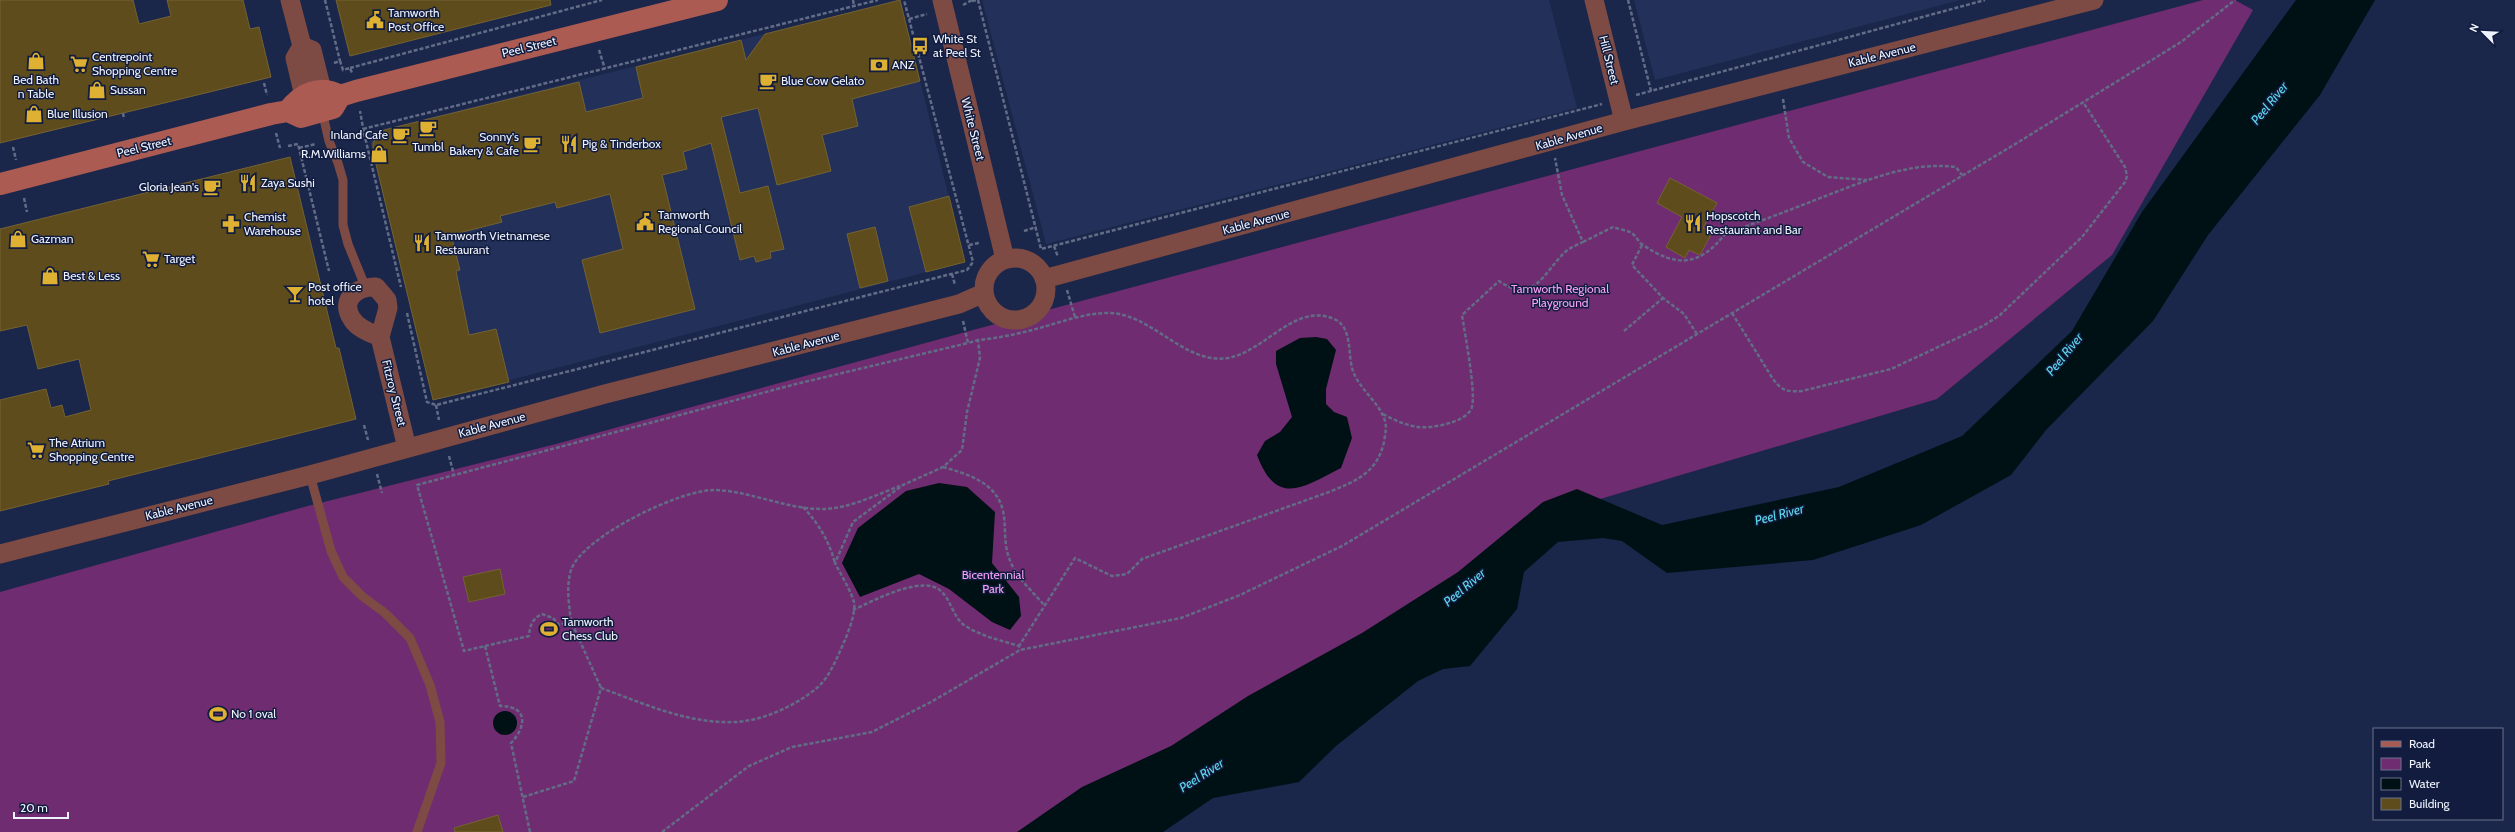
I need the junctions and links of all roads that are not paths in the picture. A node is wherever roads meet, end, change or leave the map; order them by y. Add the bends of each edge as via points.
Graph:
1 (290, 0) edge
2 (717, 0) edge
3 (942, 0) edge
4 (1594, 0) edge
5 (2094, 0) edge
6 (322, 94) junction
7 (288, 110) junction
8 (322, 112) junction
9 (1624, 121) junction
10 (0, 184) edge
11 (1005, 259) junction
12 (1044, 279) junction
13 (365, 286) junction
14 (984, 292) junction
15 (380, 337) junction
16 (407, 448) junction
17 (310, 475) junction
18 (0, 554) edge
19 (418, 832) edge

1 - 6 street via 302,46 312,50
2 - 6 main road, Peel Street
3 - 11 street, White Street
4 - 9 street, Hill Street
5 - 9 street, Kable Avenue
6 - 7 main road, Peel Street via 298,98
6 - 8 main road via 333,108
7 - 8 main road via 301,117
7 - 10 main road, Peel Street
8 - 13 lane via 328,142 343,180 343,225
9 - 12 street, Kable Avenue
11 - 12 street via 1024,259 1033,263
11 - 14 street via 989,272 984,282
12 - 14 street via 1044,299 1039,308 1021,319 1000,317 986,302
13 - 15 street, Fitzroy Street via 376,287 387,300 388,308
13 - 15 street via 357,289 350,297 351,319 360,328
14 - 16 street, Kable Avenue via 959,304
15 - 16 street, Fitzroy Street
16 - 17 street, Kable Avenue
17 - 18 street, Kable Avenue
17 - 19 lane via 331,551 343,578 410,638 430,685 440,722 441,763

